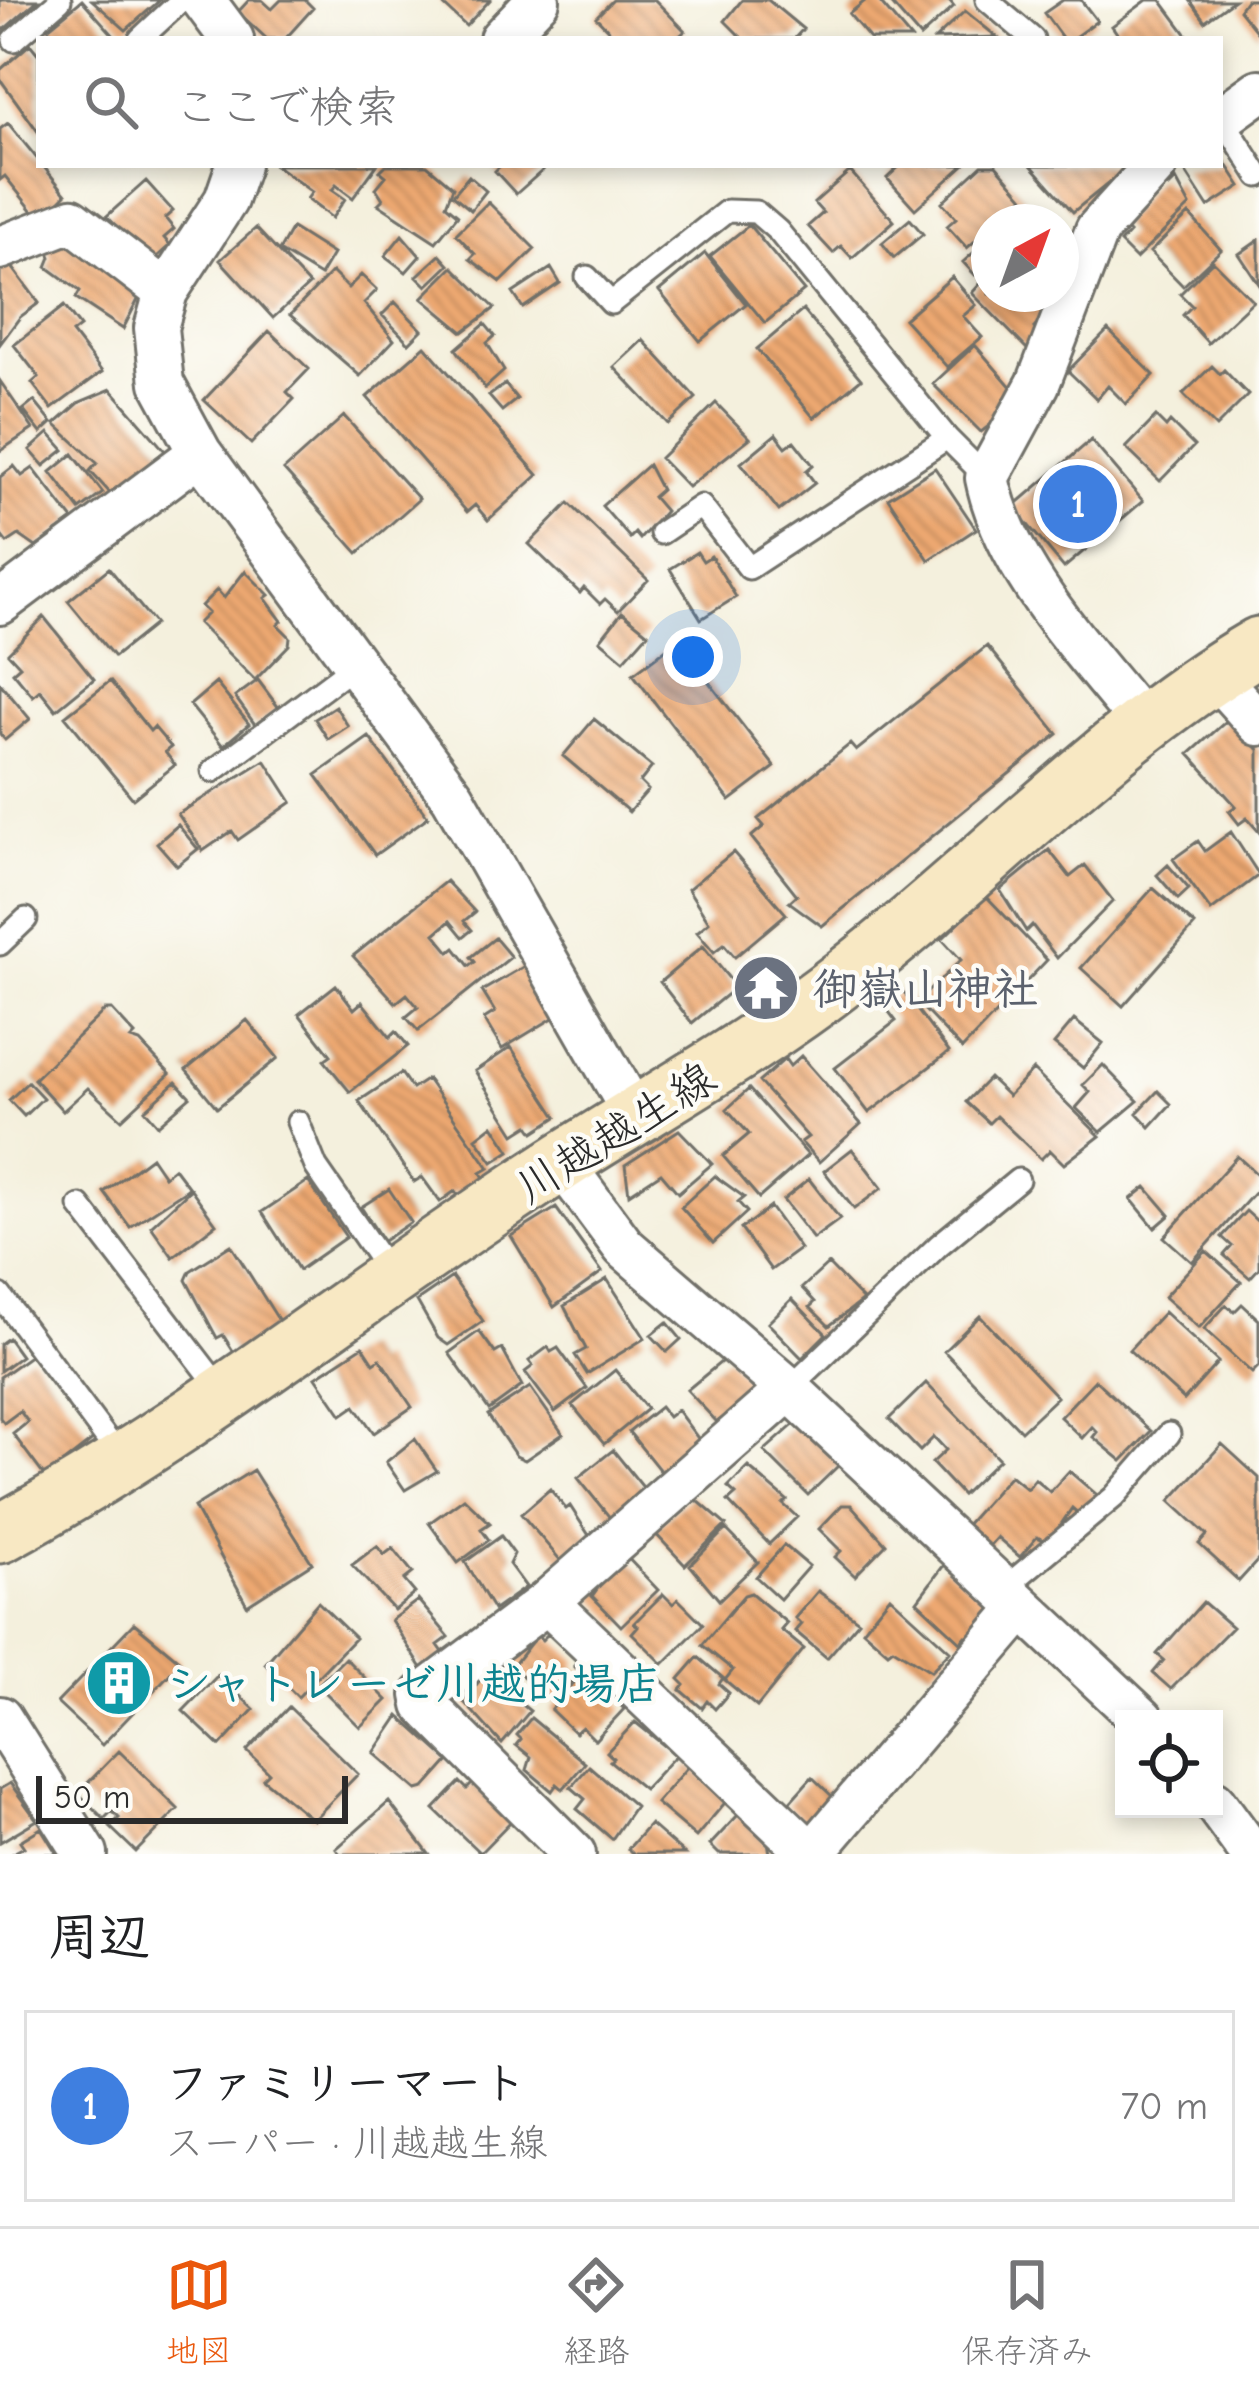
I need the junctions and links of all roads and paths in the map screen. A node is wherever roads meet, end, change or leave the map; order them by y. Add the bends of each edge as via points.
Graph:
1 (60, 0) edge
2 (538, 0) edge
3 (987, 0) edge
4 (208, 9) edge
5 (147, 36) edge
6 (504, 36) edge
7 (1030, 36) edge
8 (14, 40) dead end
9 (1259, 91) edge
10 (1223, 117) edge
11 (1223, 121) edge
12 (237, 168) edge
13 (1150, 168) edge
14 (1259, 176) edge
15 (5, 235) edge
16 (587, 277) dead end
17 (166, 292) junction
18 (947, 438) junction
19 (200, 453) junction
20 (987, 478) junction
21 (661, 532) dead end
22 (0, 603) edge
23 (1236, 660) edge
24 (355, 664) junction
25 (1259, 724) edge
26 (1144, 725) junction
27 (213, 771) dead end
28 (26, 919) dead end
29 (0, 944) edge
30 (637, 1119) junction
31 (298, 1122) dead end
32 (561, 1162) junction
33 (1018, 1180) dead end
34 (80, 1206) dead end
35 (394, 1279) junction
36 (0, 1295) edge
37 (790, 1389) junction
38 (224, 1394) junction
39 (1169, 1434) dead end
40 (124, 1461) junction
41 (0, 1534) edge
42 (1010, 1601) junction
43 (548, 1602) junction
44 (1132, 1710) edge
45 (0, 1718) edge
46 (1223, 1814) edge
47 (86, 1854) edge
48 (574, 1854) edge
49 (812, 1854) edge
50 (1252, 1854) edge

1 - 8 lane
2 - 6 street
3 - 7 lane
4 - 5 lane
9 - 10 street
11 - 14 lane
12 - 17 street via 226,200
13 - 20 street via 1097,230 1038,384
15 - 17 street via 73,220
16 - 18 lane via 611,303 727,211 756,212
17 - 19 street via 156,328 162,383
18 - 20 lane
18 - 21 lane via 749,568 701,506
19 - 22 street
19 - 24 street
20 - 26 street via 994,512 1035,582
23 - 25 street
23 - 26 main road, 川越越生線
24 - 27 lane
24 - 30 street via 453,797
26 - 30 main road, 川越越生線 via 848,975
28 - 29 lane
30 - 32 main road, 川越越生線
31 - 35 lane via 316,1167
32 - 35 main road, 川越越生線
32 - 37 street via 624,1247
33 - 37 lane
34 - 38 lane
35 - 38 main road, 川越越生線
36 - 40 lane
37 - 42 street
37 - 43 street
38 - 40 main road, 川越越生線
39 - 42 lane
40 - 41 main road, 川越越生線
42 - 44 street
42 - 49 street
43 - 48 street via 423,1695
43 - 49 street
45 - 47 street
46 - 50 street

